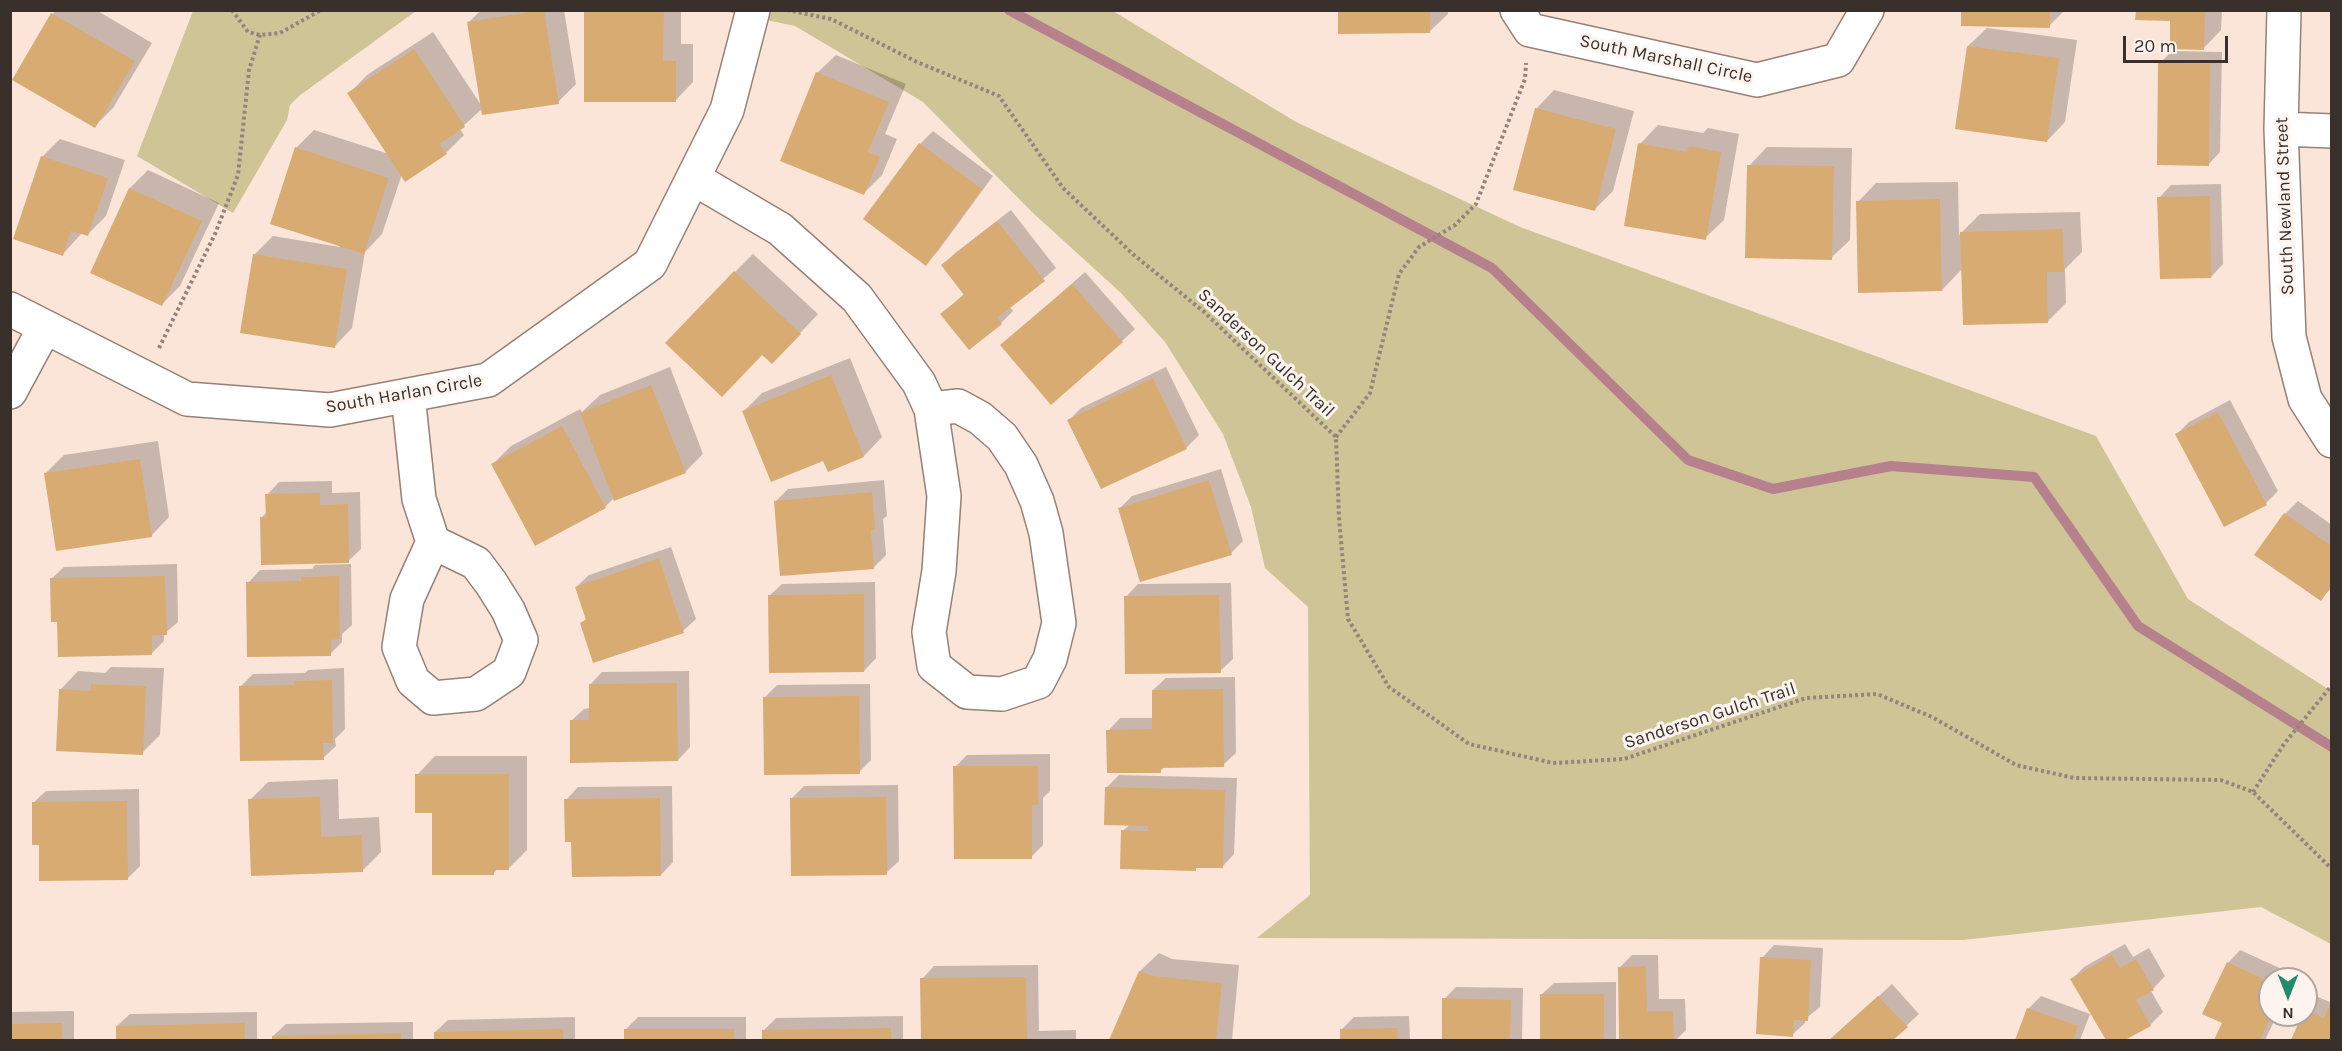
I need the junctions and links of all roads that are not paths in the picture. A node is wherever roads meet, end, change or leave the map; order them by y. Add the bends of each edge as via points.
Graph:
1 (753, 10) edge
2 (1867, 10) edge
3 (2284, 10) edge
4 (1523, 20) edge
5 (2282, 129) junction
6 (2331, 130) edge
7 (693, 178) junction
8 (10, 309) edge
9 (45, 327) junction
10 (10, 392) edge
11 (408, 395) junction
12 (931, 409) junction
13 (2331, 441) edge
14 (433, 542) junction

1 - 7 street, South Harlan Circle via 727,110
2 - 4 street, South Marshall Circle via 1838,60 1757,80
3 - 5 street, South Newland Street
5 - 6 street
5 - 13 street, South Newland Street via 2289,337 2305,399
7 - 11 street, South Harlan Circle via 650,264 488,380
7 - 12 street via 780,230 857,298 919,383
8 - 9 street, South Harlan Circle
9 - 10 street
9 - 11 street, South Harlan Circle via 187,399 330,410
11 - 14 street via 419,499
12 - 12 street via 944,496 939,571 929,632 934,666 967,692 1002,694 1038,682 1050,659 1059,623 1046,533 1021,465 1002,436 958,406
14 - 14 street via 406,599 399,646 413,681 433,698 476,694 509,672 521,640 508,610 476,563

